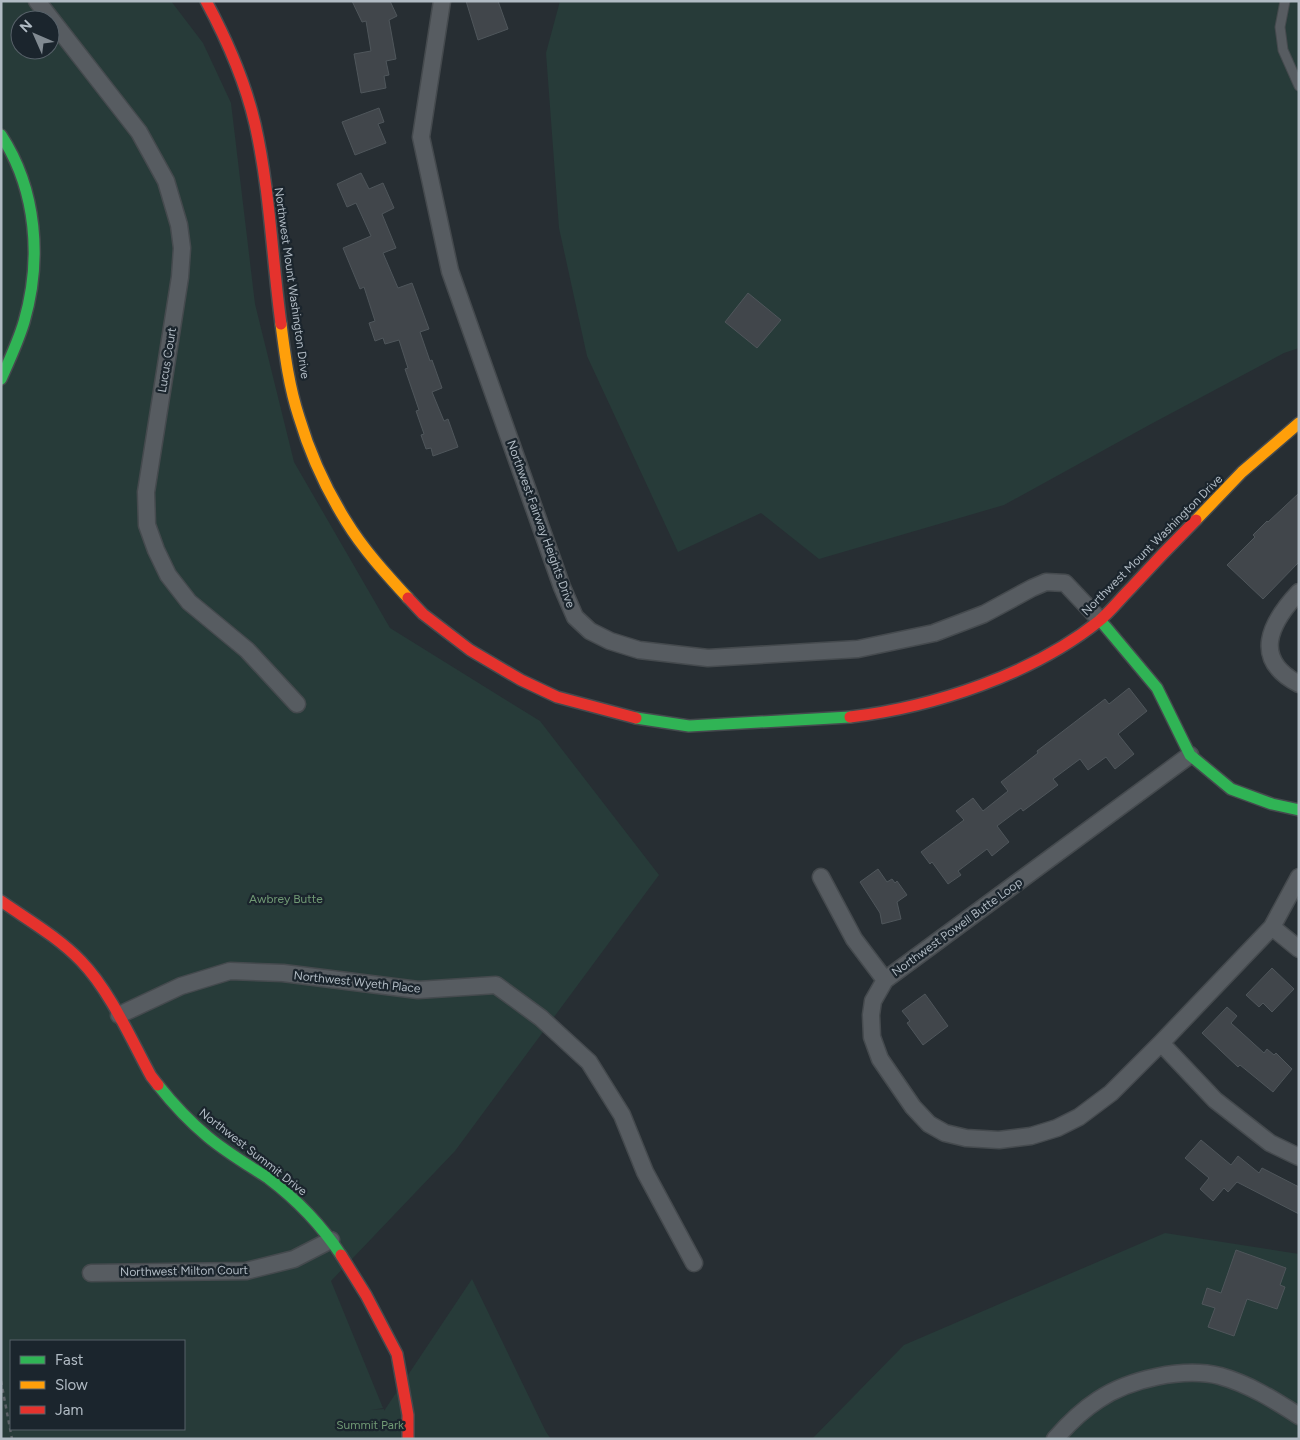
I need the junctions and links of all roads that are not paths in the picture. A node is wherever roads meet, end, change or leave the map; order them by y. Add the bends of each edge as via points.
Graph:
1 (37, 1) edge
2 (206, 1) edge
3 (442, 1) edge
4 (1284, 1) edge
5 (1299, 86) edge
6 (1, 135) edge
7 (1, 379) edge
8 (1299, 423) edge
9 (1299, 592) edge
10 (1100, 620) junction
11 (1299, 684) edge
12 (297, 704) dead end
13 (1190, 755) junction
14 (1299, 810) edge
15 (821, 877) dead end
16 (1299, 877) edge
17 (1, 901) edge
18 (1272, 927) junction
19 (1299, 949) edge
20 (885, 980) junction
21 (119, 1015) junction
22 (1161, 1043) junction
23 (1299, 1157) edge
24 (331, 1240) junction
25 (694, 1263) dead end
26 (91, 1273) dead end
27 (1299, 1416) edge
28 (408, 1439) edge
29 (1055, 1439) edge

1 - 12 street, Lucus Court via 139,132 166,181 179,224 182,248 180,277 146,492 147,525 156,550 168,576 189,602 247,650
2 - 10 main road, Northwest Mount Washington Drive via 224,34 255,124 287,367 298,416 318,470 346,522 382,570 423,614 470,650 557,697 624,715 689,726 852,717 908,708 1010,673 1062,648
3 - 10 street, Northwest Fairway Heights Drive via 421,137 450,271 575,617 590,631 638,650 708,658 858,649 934,633 984,614 1046,582 1065,583
4 - 5 lane via 1280,27 1283,50
6 - 7 main road via 15,157 29,200 34,263 28,305
8 - 10 main road, Northwest Mount Washington Drive via 1242,472
9 - 11 street via 1276,621 1269,638 1270,653 1276,666
10 - 13 main road via 1157,688
13 - 14 main road via 1231,790
13 - 20 street, Northwest Powell Butte Loop
15 - 20 street via 854,939
16 - 18 street, Northwest Powell Butte Loop
17 - 21 main road, Northwest Summit Drive via 62,943 82,962
18 - 19 street
18 - 22 street, Northwest Powell Butte Loop
20 - 22 street, Northwest Powell Butte Loop via 873,1001 871,1015 872,1037 880,1058 913,1107 929,1124 945,1133 966,1138 999,1140 1031,1136 1057,1128 1079,1117 1111,1093
21 - 24 main road, Northwest Summit Drive via 151,1076 174,1106 209,1138 304,1209
21 - 25 street, Northwest Wyeth Place via 181,986 230,971 283,973 418,990 496,985 541,1018 589,1062 622,1115 645,1172
22 - 23 street via 1215,1100 1270,1143
24 - 26 street, Northwest Milton Court via 294,1259 246,1272
24 - 28 main road, Northwest Summit Drive via 366,1295 397,1354 408,1415
27 - 29 street via 1247,1385 1219,1376 1188,1373 1132,1383 1099,1399 1074,1418

